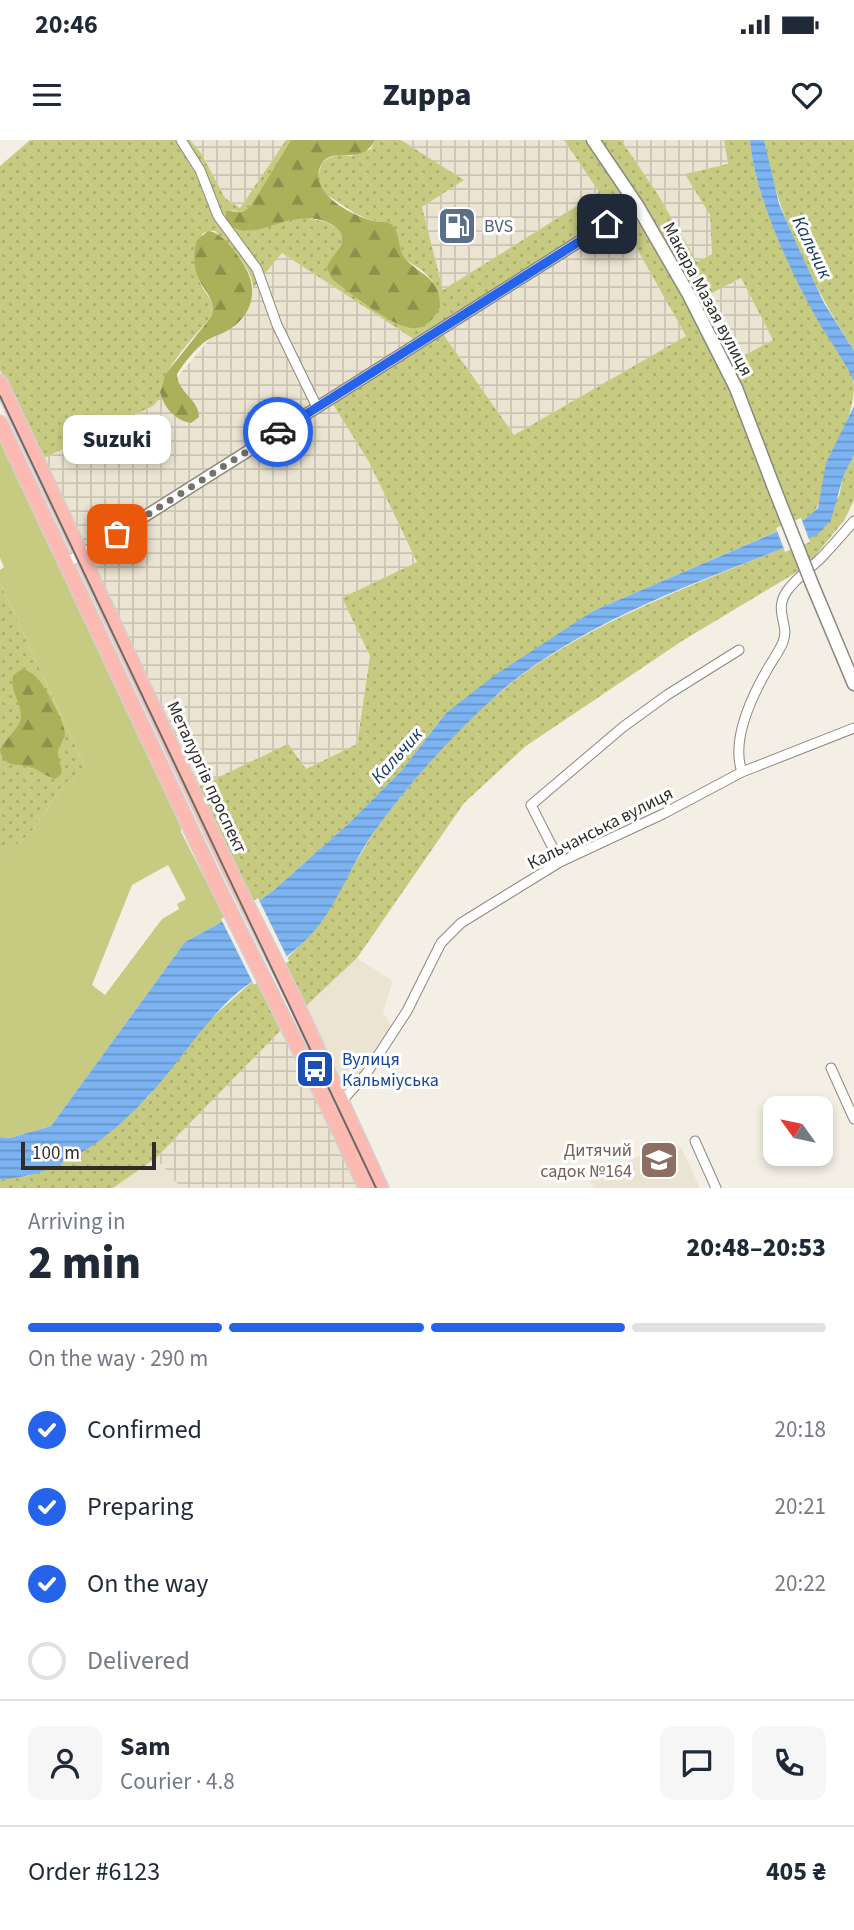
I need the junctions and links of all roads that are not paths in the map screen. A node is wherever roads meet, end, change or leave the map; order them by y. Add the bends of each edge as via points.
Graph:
1 (181, 140) edge
2 (593, 140) edge
3 (637, 205) junction
4 (0, 382) edge
5 (317, 408) junction
6 (0, 423) edge
7 (854, 521) edge
8 (82, 556) junction
9 (66, 563) junction
10 (739, 650) dead end
11 (854, 684) edge
12 (854, 728) edge
13 (742, 772) junction
14 (560, 862) junction
15 (831, 1068) dead end
16 (336, 1105) junction
17 (854, 1119) edge
18 (695, 1141) dead end
19 (366, 1188) edge
20 (381, 1188) edge
21 (716, 1188) edge

1 - 5 street via 200,170 218,216 257,269 277,325
2 - 3 main road, Макара Мазая вулиця
3 - 5 street
3 - 11 main road, Макара Мазая вулиця, bridge via 736,388
4 - 8 main road, Металургів проспект
5 - 8 street
6 - 9 main road, Металургів проспект
7 - 13 street via 782,600 784,641 745,723 739,750
8 - 9 street
8 - 16 main road, Металургів проспект via 295,1000
9 - 16 main road, Металургів проспект via 218,887 279,1008
10 - 14 street via 623,727 531,805
12 - 13 street, Кальчанська вулиця
13 - 14 street, Кальчанська вулиця
14 - 16 street, Кальчанська вулиця via 461,923 441,943 407,1011 366,1074
15 - 17 street
16 - 19 main road, Металургів проспект
16 - 20 main road, Металургів проспект
18 - 21 street

